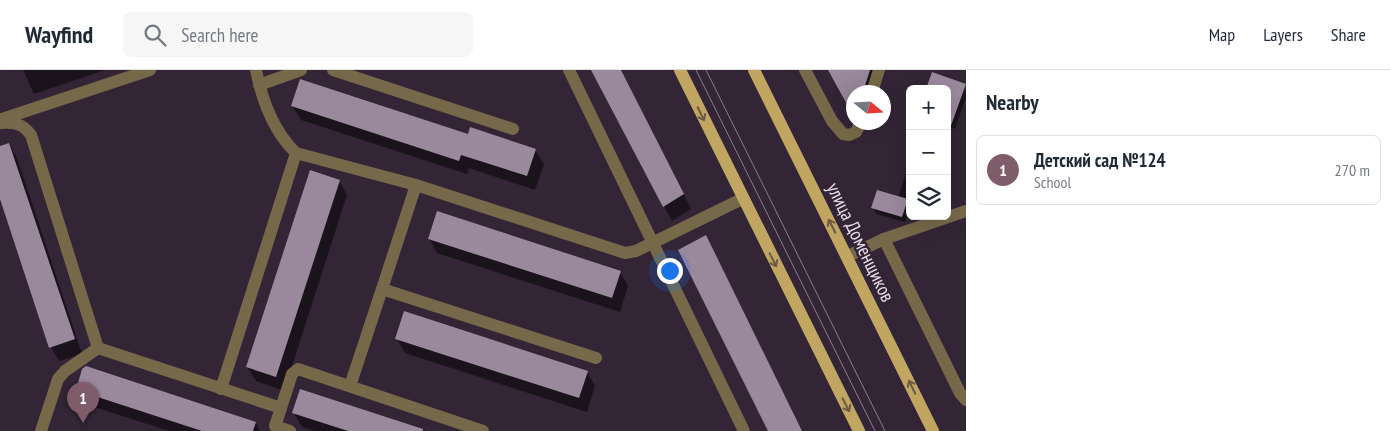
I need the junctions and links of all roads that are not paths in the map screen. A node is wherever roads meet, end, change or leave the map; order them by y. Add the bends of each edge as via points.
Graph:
1 (150, 70) edge
2 (256, 70) edge
3 (301, 70) edge
4 (333, 70) edge
5 (568, 70) edge
6 (680, 70) edge
7 (754, 70) edge
8 (805, 70) edge
9 (879, 70) edge
10 (259, 85) junction
11 (874, 85) edge
12 (0, 121) edge
13 (513, 128) dead end
14 (857, 130) edge
15 (296, 153) junction
16 (416, 186) junction
17 (742, 199) junction
18 (965, 209) edge
19 (884, 239) junction
20 (654, 242) junction
21 (848, 256) junction
22 (382, 289) junction
23 (98, 348) junction
24 (596, 358) dead end
25 (350, 386) junction
26 (221, 389) junction
27 (966, 400) edge
28 (281, 408) junction
29 (41, 431) edge
30 (290, 431) edge
31 (483, 431) edge
32 (744, 431) edge
33 (859, 431) edge
34 (933, 431) edge

1 - 12 street
2 - 10 street
3 - 10 street
4 - 13 street
5 - 20 street
6 -> 17 main road
21 -> 7 main road, улица Доменщиков
8 - 14 street via 837,129 849,135
9 - 11 street
10 - 15 street via 274,124 284,142
12 - 23 street via 17,122 30,135
15 - 16 street
15 - 26 street
16 - 20 street via 620,252 631,253
16 - 22 street
17 - 20 street
17 -> 33 main road
18 - 19 street
19 - 21 street
19 - 27 street
20 - 32 street
34 -> 21 main road, улица Доменщиков
22 - 24 street
22 - 25 street
23 - 26 street
23 - 29 street via 58,379
25 - 28 street via 296,370
25 - 31 street
26 - 28 street
28 - 30 street via 275,426

